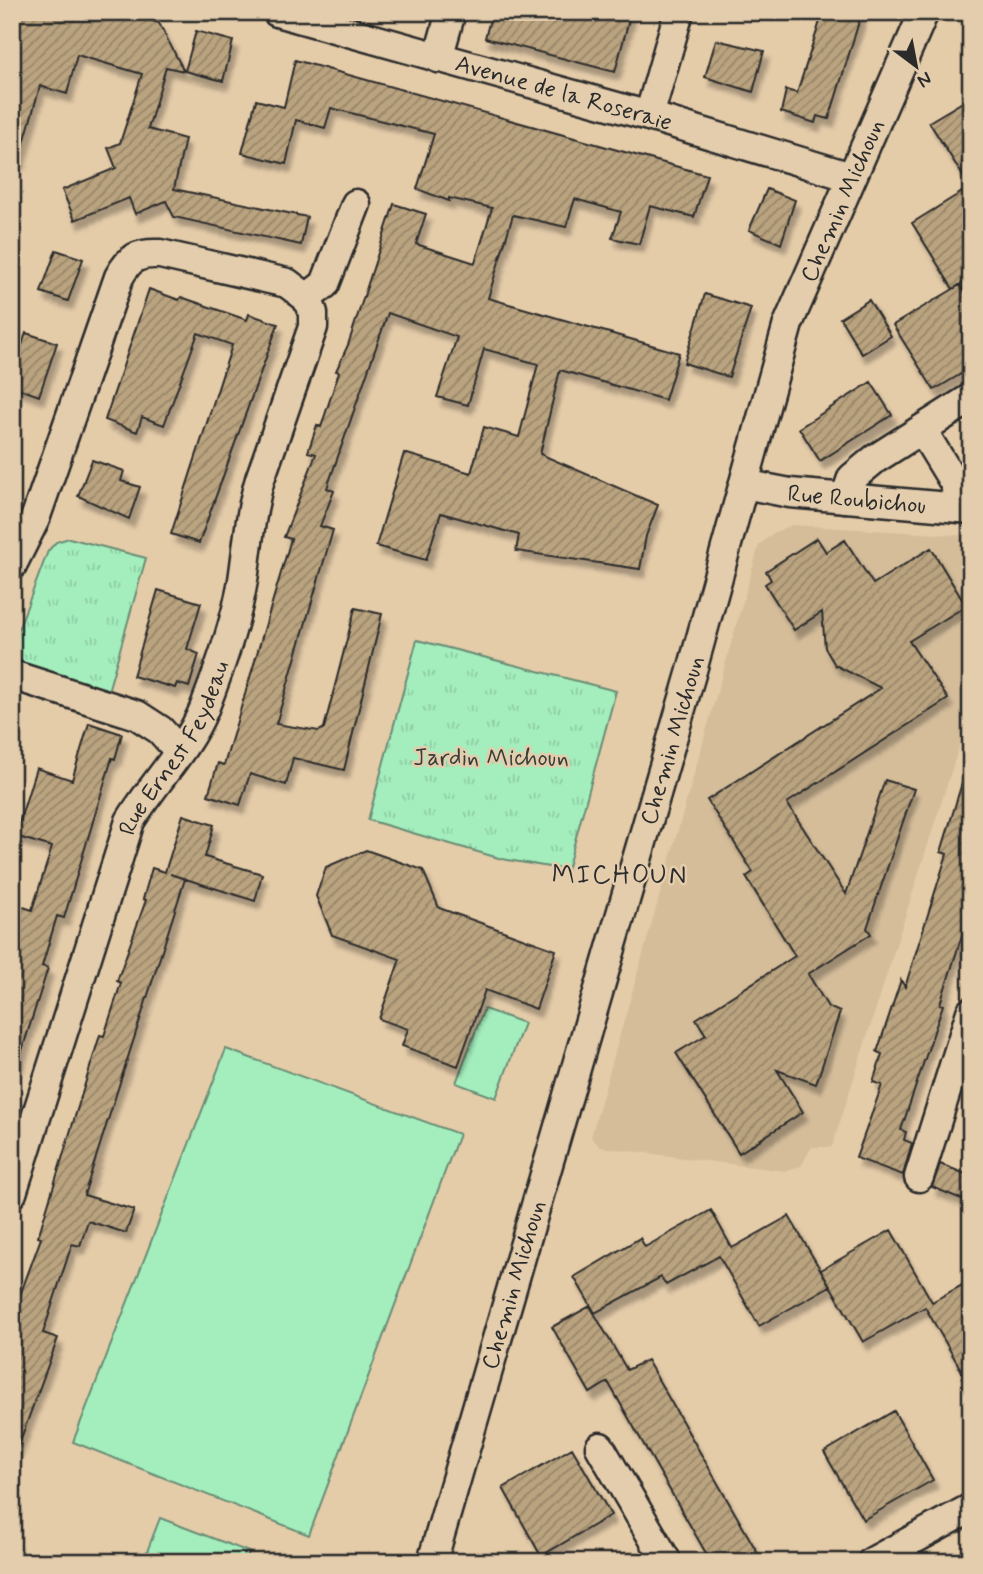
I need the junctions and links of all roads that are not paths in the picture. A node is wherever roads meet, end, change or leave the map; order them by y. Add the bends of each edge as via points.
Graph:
1 (277, 12) edge
2 (451, 12) edge
3 (679, 12) edge
4 (924, 12) edge
5 (439, 58) junction
6 (649, 116) junction
7 (850, 177) junction
8 (356, 204) dead end
9 (307, 298) junction
10 (971, 398) edge
11 (922, 430) junction
12 (744, 484) junction
13 (845, 498) junction
14 (965, 509) edge
15 (12, 565) edge
16 (12, 675) edge
17 (179, 751) junction
18 (971, 1012) edge
19 (919, 1177) dead end
20 (12, 1193) edge
21 (600, 1447) dead end
22 (971, 1507) edge
23 (432, 1562) edge
24 (667, 1562) edge
25 (872, 1562) edge

1 - 5 street, Avenue de la Roseraie
2 - 5 street
3 - 6 street
4 - 7 street, Chemin Michoun
5 - 6 street, Avenue de la Roseraie
6 - 7 street, Avenue de la Roseraie
7 - 12 street, Chemin Michoun via 788,324
8 - 9 street via 325,284
9 - 15 street via 287,284 160,254 133,257 119,277 35,519
9 - 17 street, Rue Ernest Feydeau via 313,327 254,500 237,606 204,709
10 - 11 street
11 - 13 street via 852,478
11 - 14 street
12 - 13 street, Rue Roubichou
12 - 23 street, Chemin Michoun
13 - 14 street, Rue Roubichou
16 - 17 street via 136,715 160,730
17 - 20 street, Rue Ernest Feydeau via 126,831
18 - 19 street
21 - 24 street
22 - 25 street

